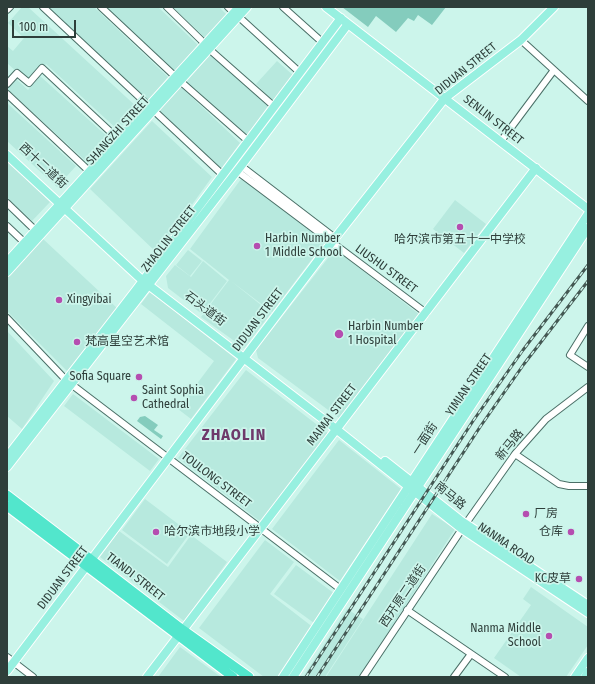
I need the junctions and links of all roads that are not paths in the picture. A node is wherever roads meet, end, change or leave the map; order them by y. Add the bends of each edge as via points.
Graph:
1 (10, 7) edge
2 (43, 7) edge
3 (101, 7) edge
4 (167, 7) edge
5 (247, 7) edge
6 (283, 7) edge
7 (326, 7) edge
8 (554, 7) edge
9 (7, 10) edge
10 (235, 11) edge
11 (340, 18) junction
12 (348, 24) junction
13 (521, 40) junction
14 (322, 42) junction
15 (207, 47) junction
16 (554, 70) junction
17 (299, 72) junction
18 (178, 79) junction
19 (307, 79) junction
20 (7, 84) edge
21 (7, 94) edge
22 (445, 98) junction
23 (588, 101) edge
24 (273, 106) junction
25 (151, 108) junction
26 (281, 113) junction
27 (118, 139) junction
28 (248, 140) junction
29 (502, 141) junction
30 (255, 147) junction
31 (7, 149) edge
32 (7, 155) edge
33 (536, 168) junction
34 (239, 169) junction
35 (89, 171) junction
36 (222, 174) junction
37 (229, 181) junction
38 (7, 203) edge
39 (64, 205) junction
40 (588, 209) edge
41 (588, 214) edge
42 (7, 226) edge
43 (588, 228) edge
44 (36, 231) junction
45 (334, 240) junction
46 (25, 243) junction
47 (7, 262) edge
48 (7, 272) edge
49 (147, 281) junction
50 (426, 312) junction
51 (7, 318) edge
52 (588, 326) edge
53 (588, 334) edge
54 (245, 357) junction
55 (573, 357) junction
56 (588, 367) edge
57 (68, 382) junction
58 (588, 387) edge
59 (338, 427) junction
60 (515, 454) junction
61 (7, 456) edge
62 (168, 458) junction
63 (7, 467) edge
64 (413, 486) junction
65 (588, 486) edge
66 (7, 495) edge
67 (7, 506) edge
68 (464, 526) junction
69 (262, 528) junction
70 (90, 562) junction
71 (344, 592) junction
72 (588, 605) edge
73 (407, 610) junction
74 (588, 613) edge
75 (181, 633) junction
76 (471, 654) junction
77 (588, 658) edge
78 (10, 660) edge
79 (7, 671) edge
80 (588, 672) edge
81 (366, 676) edge
82 (33, 677) edge
83 (147, 677) edge
84 (233, 677) edge
85 (248, 677) edge
86 (283, 677) edge
87 (293, 677) edge
88 (454, 677) edge
89 (505, 677) edge
90 (575, 677) edge
91 (585, 677) edge

1 - 9 street
2 - 25 street
3 - 18 street
4 - 15 street
5 - 10 main road, SHANGZHI STREET
6 - 14 street
7 - 11 main road, SENLIN STREET
8 - 13 main road, DIDUAN STREET
10 - 15 main road, SHANGZHI STREET
10 - 17 street
11 - 12 main road, SENLIN STREET
11 - 14 main road, ZHAOLIN STREET
12 - 19 main road, ZHAOLIN STREET
12 - 22 main road, SENLIN STREET
13 - 16 street
13 - 22 main road, DIDUAN STREET
14 - 17 main road, ZHAOLIN STREET
15 - 18 main road, SHANGZHI STREET
15 - 24 street
16 - 23 street
16 - 29 street
17 - 19 street
17 - 24 main road, ZHAOLIN STREET
18 - 25 main road, SHANGZHI STREET
18 - 28 street
19 - 26 main road, ZHAOLIN STREET
20 - 27 street via 17,73 28,83 42,68
21 - 35 street
22 - 29 main road, SENLIN STREET
22 - 45 main road, DIDUAN STREET
24 - 26 street
24 - 28 main road, ZHAOLIN STREET
25 - 27 main road, SHANGZHI STREET
25 - 36 street
25 - 39 main road, SHANGZHI STREET
26 - 30 main road, ZHAOLIN STREET
27 - 35 main road, SHANGZHI STREET
28 - 30 street
28 - 36 main road, ZHAOLIN STREET
29 - 33 main road, SENLIN STREET
30 - 34 main road, ZHAOLIN STREET
31 - 39 main road, 西十二道街
32 - 39 main road, 西十二道街
33 - 40 main road, SENLIN STREET
33 - 50 main road, MAIMAI STREET
34 - 37 main road, ZHAOLIN STREET
34 - 45 street, LIUSHU STREET
35 - 39 main road, SHANGZHI STREET
36 - 37 street
36 - 49 main road, ZHAOLIN STREET
37 - 49 main road, ZHAOLIN STREET
38 - 44 street
39 - 44 main road, SHANGZHI STREET
39 - 48 main road, SHANGZHI STREET
39 - 49 main road
41 - 64 main road, 一面街
42 - 46 street
43 - 64 main road, YIMIAN STREET
44 - 46 main road, SHANGZHI STREET
45 - 50 street, LIUSHU STREET
45 - 54 main road, DIDUAN STREET
46 - 47 main road, SHANGZHI STREET
49 - 54 main road
49 - 57 main road, ZHAOLIN STREET
50 - 59 main road, MAIMAI STREET
51 - 57 street, TOULONG STREET
52 - 55 street via 570,355
53 - 55 street
54 - 59 main road
54 - 62 main road, DIDUAN STREET
55 - 56 street
57 - 61 main road, ZHAOLIN STREET
57 - 62 street, TOULONG STREET
57 - 63 main road, ZHAOLIN STREET
58 - 60 street, 新马路 via 546,419
59 - 64 main road
59 - 69 main road, MAIMAI STREET
60 - 65 street via 559,484
60 - 68 street, 新马路
62 - 69 street, TOULONG STREET
62 - 70 main road, DIDUAN STREET
64 - 68 main road, NANMA ROAD
64 - 71 main road, YIMIAN STREET
66 - 70 highway, TIANDI STREET
67 - 70 highway, TIANDI STREET
68 - 72 main road, 南马路
68 - 73 street, 西开原二道街
68 - 74 main road, NANMA ROAD
69 - 71 street, TOULONG STREET
69 - 75 main road, MAIMAI STREET
70 - 75 highway, TIANDI STREET
70 - 78 main road, DIDUAN STREET
71 - 86 main road
71 - 87 main road, YIMIAN STREET
73 - 76 street
73 - 81 street, 西开原二道街
75 - 83 main road, MAIMAI STREET
75 - 84 highway, TIANDI STREET
75 - 85 highway, TIANDI STREET
76 - 88 street
76 - 89 street
77 - 90 main road
78 - 79 main road, DIDUAN STREET
78 - 82 street
80 - 91 main road

